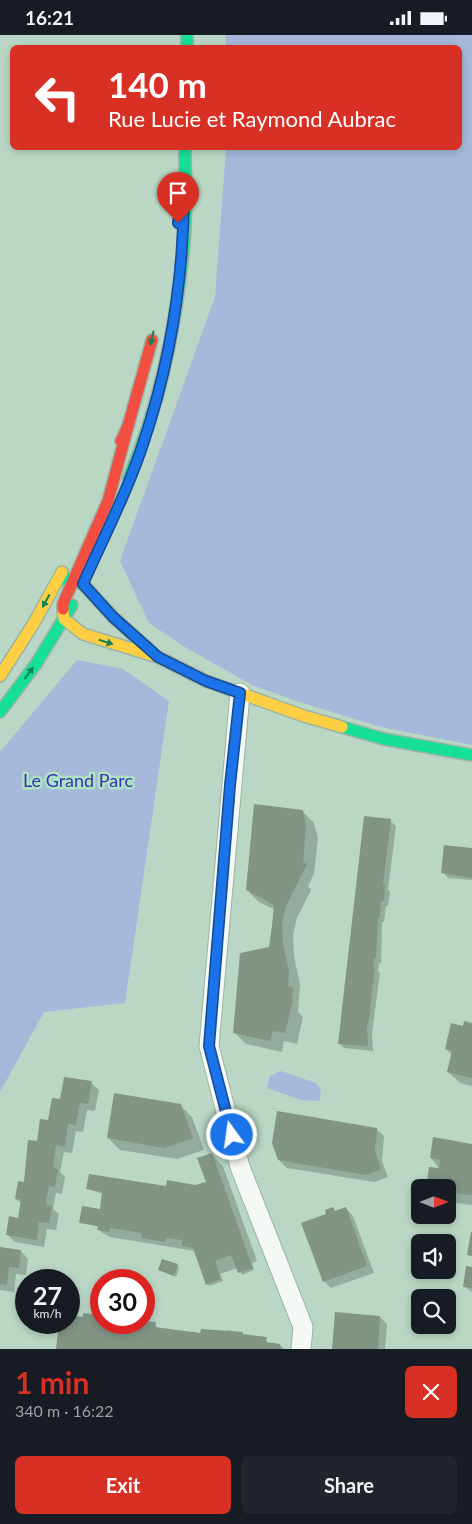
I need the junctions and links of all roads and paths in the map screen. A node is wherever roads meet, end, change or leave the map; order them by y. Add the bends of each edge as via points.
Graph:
1 (185, 150) edge
2 (184, 188) junction
3 (170, 259) dead end
4 (155, 326) dead end
5 (128, 426) junction
6 (74, 549) dead end
7 (66, 565) dead end
8 (57, 581) junction
9 (78, 582) junction
10 (64, 619) junction
11 (158, 657) junction
12 (0, 675) edge
13 (240, 693) junction
14 (0, 712) edge
15 (472, 755) edge
16 (302, 1349) edge

1 - 2 main road
2 - 3 main road
2 - 9 main road via 184,240 178,292 164,366 144,442
4 -> 5 main road
5 - 6 main road
5 - 9 main road via 117,474
7 - 8 main road
8 - 9 main road via 64,578
8 -> 12 main road
9 - 10 main road
9 - 11 main road
10 -> 11 main road via 83,634
14 -> 10 main road
11 - 13 main road via 206,681
13 - 15 main road via 384,739
13 - 16 street via 209,1046 240,1167 303,1327

